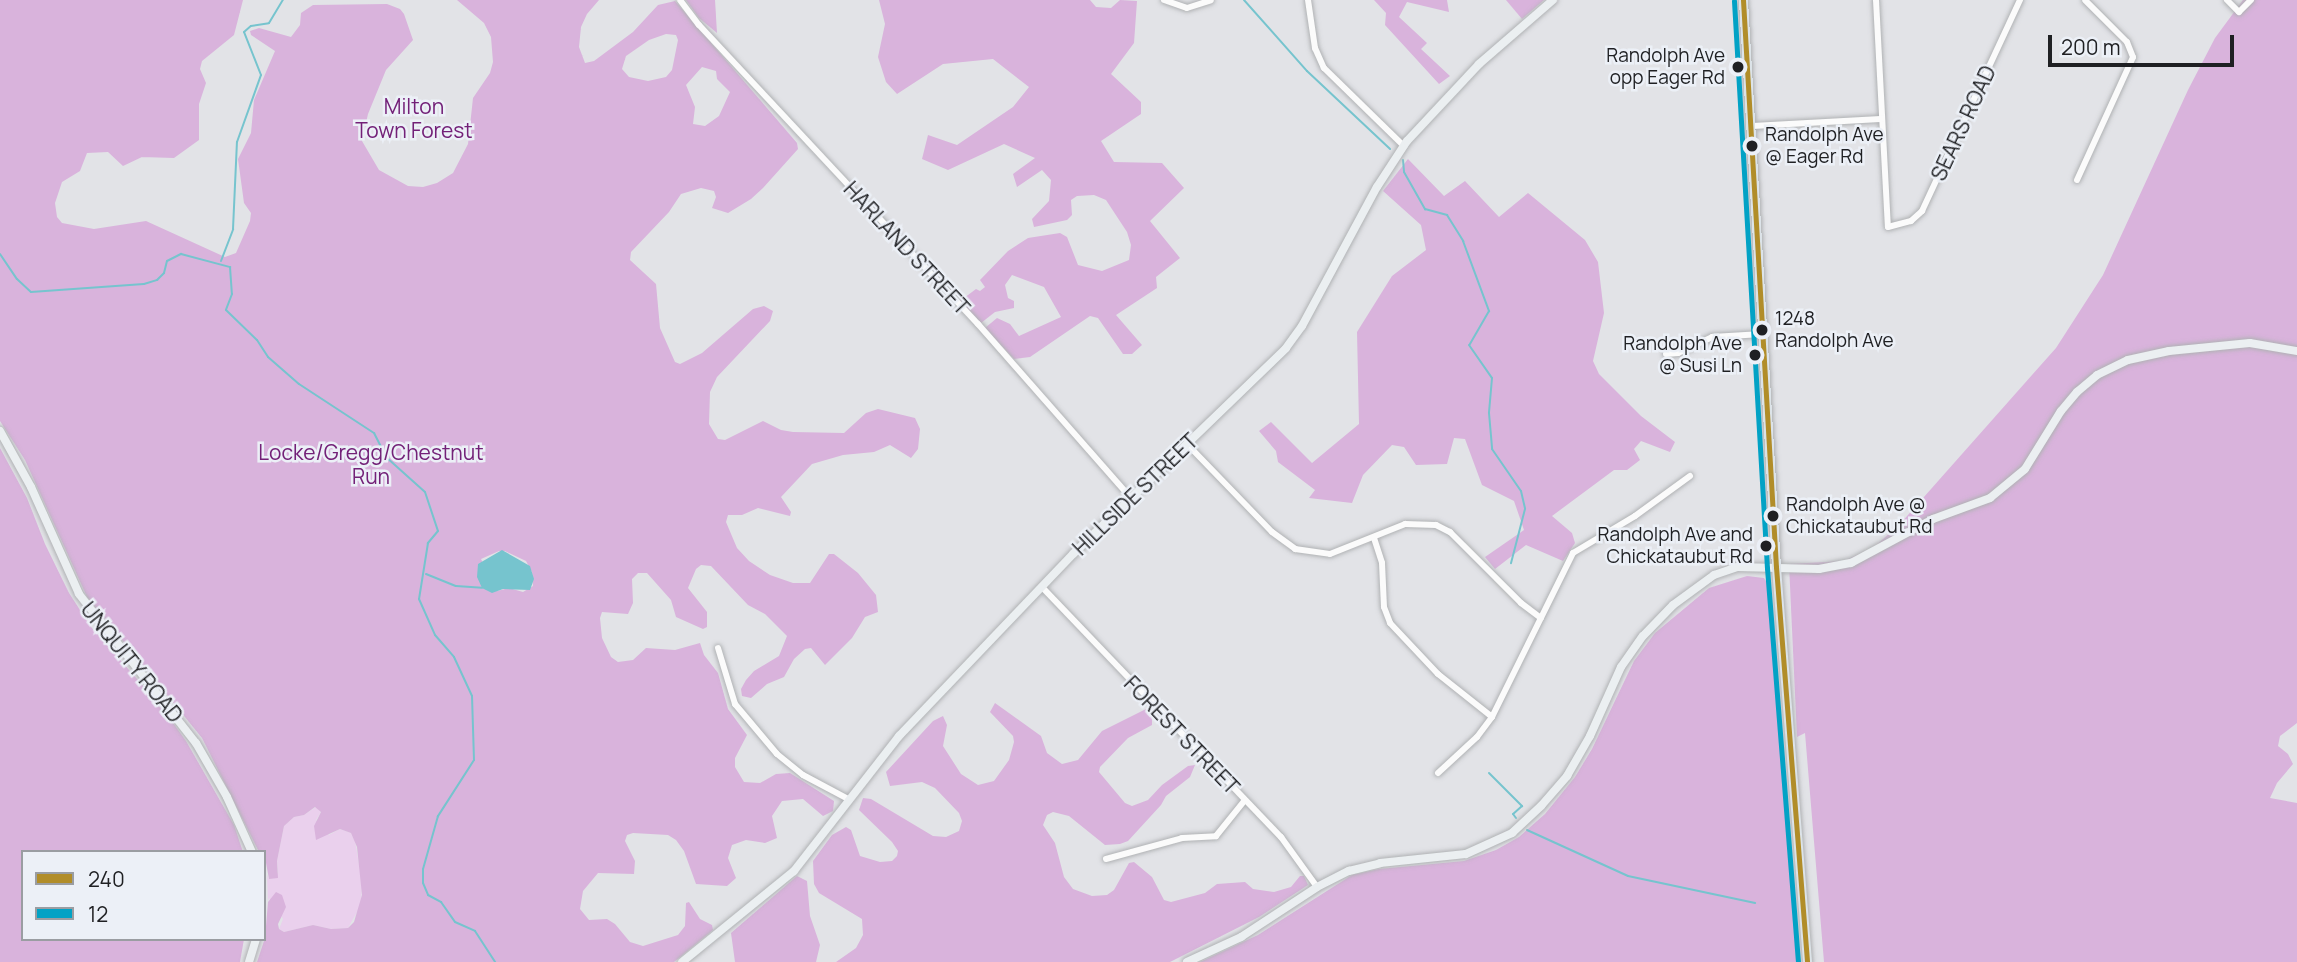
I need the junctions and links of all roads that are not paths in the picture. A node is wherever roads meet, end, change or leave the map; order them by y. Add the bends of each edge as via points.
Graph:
1 (680, 0) edge
2 (1164, 0) edge
3 (1211, 0) edge
4 (1308, 0) edge
5 (1553, 0) edge
6 (1744, 0) edge
7 (1876, 0) edge
8 (2020, 0) edge
9 (2085, 0) edge
10 (2227, 0) edge
11 (2251, 0) edge
12 (1882, 119) junction
13 (1751, 126) junction
14 (1404, 146) junction
15 (2077, 180) dead end
16 (1762, 334) junction
17 (2297, 351) edge
18 (1666, 354) dead end
19 (0, 431) edge
20 (1187, 444) junction
21 (1690, 476) dead end
22 (1131, 498) junction
23 (1374, 538) junction
24 (1776, 567) junction
25 (1042, 587) junction
26 (1541, 618) junction
27 (718, 648) dead end
28 (1492, 717) junction
29 (1438, 773) dead end
30 (850, 800) junction
31 (1245, 800) junction
32 (250, 850) edge
33 (1106, 859) dead end
34 (1317, 887) junction
35 (255, 941) edge
36 (249, 962) edge
37 (682, 962) edge
38 (1187, 962) edge
39 (1807, 962) edge

1 - 22 street, HARLAND STREET
2 - 3 street via 1187,8
4 - 14 street via 1315,48 1323,66
5 - 14 main road, HILLSIDE STREET via 1482,62
6 - 13 main road
7 - 12 street
8 - 12 street, SEARS ROAD via 1924,208 1911,221 1888,227
9 - 15 street via 2127,42 2133,57
10 - 11 street via 2239,12
12 - 13 street
13 - 16 main road
14 - 20 main road, HILLSIDE STREET via 1295,336
16 - 18 street via 1712,337
16 - 24 main road
17 - 24 main road via 2243,344 2158,352 2121,363 2072,397 2030,463 1996,494 1928,522 1857,561 1819,569
19 - 32 main road, UNQUITY ROAD via 35,494 79,594 196,743 225,792
20 - 22 main road, HILLSIDE STREET
20 - 23 street via 1272,532 1295,549 1330,554
21 - 26 street via 1573,553
22 - 25 main road, HILLSIDE STREET
23 - 26 street via 1409,523 1441,526
23 - 28 street via 1390,623 1438,674
24 - 34 main road via 1719,572 1652,625 1624,662 1567,776 1512,833 1466,854 1371,864
24 - 39 main road
25 - 30 main road, HILLSIDE STREET via 894,741
25 - 31 street, FOREST STREET
26 - 28 street
27 - 30 street via 735,704 768,743 798,771
28 - 29 street
30 - 37 main road, HILLSIDE STREET via 794,871
31 - 33 street via 1216,836 1182,838
31 - 34 street, FOREST STREET via 1290,847
34 - 38 main road via 1246,934
35 - 36 main road

